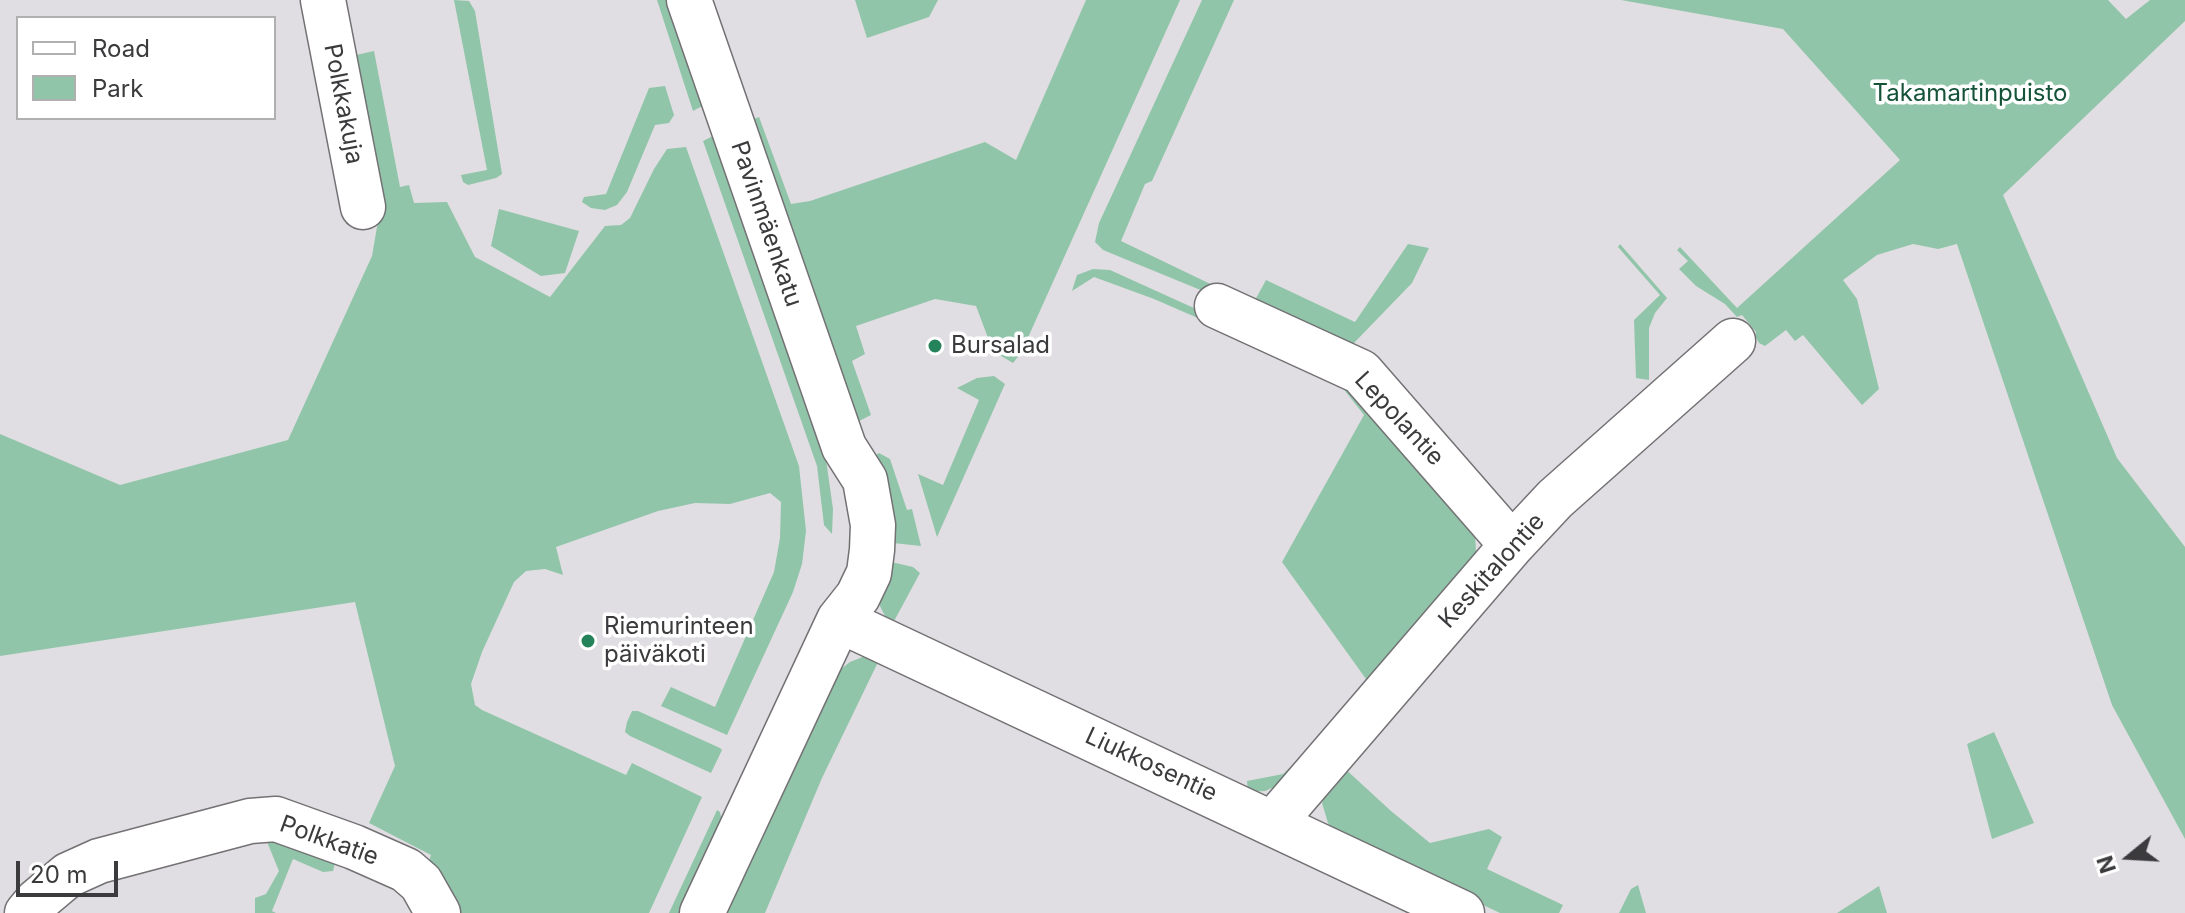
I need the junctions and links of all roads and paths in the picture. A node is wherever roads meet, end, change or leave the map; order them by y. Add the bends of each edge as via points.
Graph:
1 (323, 0) edge
2 (689, 0) edge
3 (363, 207) dead end
4 (1217, 306) dead end
5 (1733, 341) dead end
6 (1512, 545) junction
7 (839, 620) junction
8 (1273, 823) junction
9 (27, 913) edge
10 (438, 913) edge
11 (702, 913) edge
12 (1462, 913) edge

1 - 3 street, Polkkakuja
2 - 7 street, Pavinmäenkatu via 844,447 865,480 873,525 869,573
4 - 6 street, Lepolantie via 1361,372
5 - 6 street, Keskitalontie via 1555,499
6 - 8 street, Keskitalontie
7 - 8 street, Liukkosentie
7 - 11 street, Pavinmäenkatu
8 - 12 street, Liukkosentie
9 - 10 street, Polkkatie via 68,875 99,861 250,821 276,819 406,870 421,883

